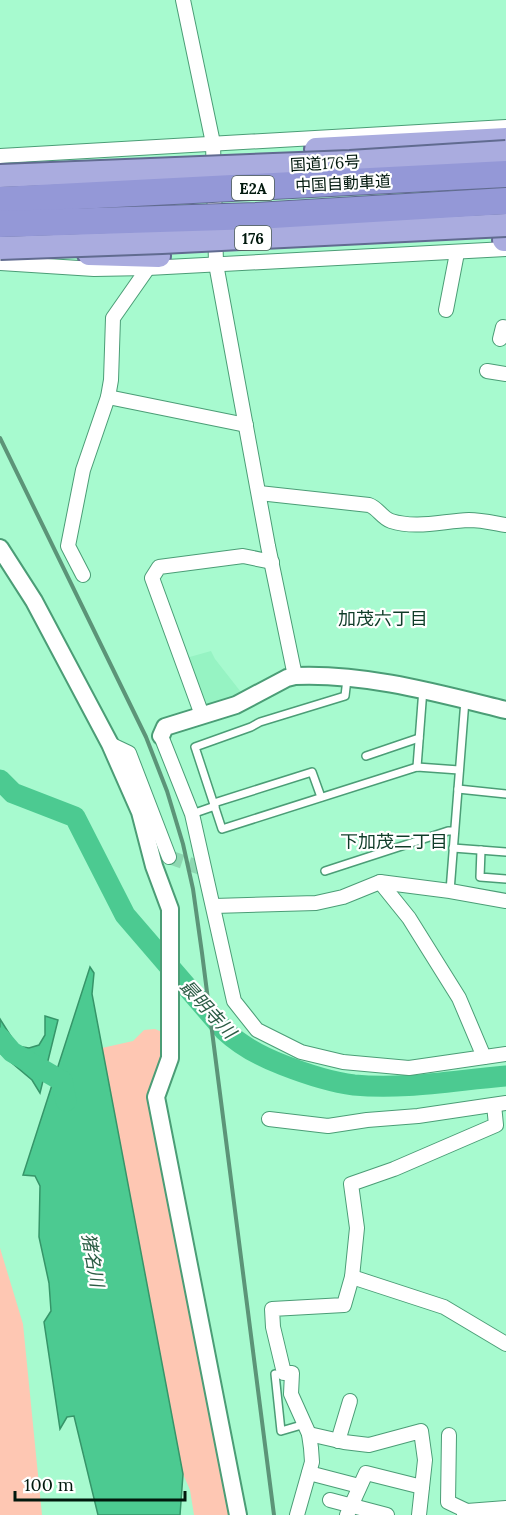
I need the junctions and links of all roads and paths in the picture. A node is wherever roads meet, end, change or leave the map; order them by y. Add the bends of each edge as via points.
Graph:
1 (183, 0) edge
2 (506, 127) edge
3 (506, 138) edge
4 (213, 143) junction
5 (506, 152) edge
6 (0, 156) edge
7 (0, 170) edge
8 (506, 174) edge
9 (0, 176) edge
10 (0, 200) edge
11 (506, 201) edge
12 (0, 224) edge
13 (506, 238) edge
14 (0, 250) edge
15 (457, 253) junction
16 (0, 263) edge
17 (216, 264) junction
18 (148, 268) junction
19 (446, 310) dead end
20 (487, 371) dead end
21 (506, 374) edge
22 (108, 397) junction
23 (246, 425) junction
24 (258, 493) junction
25 (506, 525) edge
26 (0, 548) edge
27 (272, 562) junction
28 (83, 575) dead end
29 (295, 676) junction
30 (347, 679) junction
31 (423, 689) junction
32 (465, 700) junction
33 (506, 710) edge
34 (202, 715) junction
35 (162, 736) joint
36 (419, 738) junction
37 (110, 744) junction
38 (366, 756) dead end
39 (417, 767) junction
40 (459, 770) junction
41 (458, 789) junction
42 (506, 794) edge
43 (321, 797) junction
44 (214, 804) junction
45 (192, 814) junction
46 (454, 831) junction
47 (453, 848) junction
48 (481, 850) junction
49 (506, 852) edge
50 (169, 857) dead end
51 (324, 871) dead end
52 (506, 879) edge
53 (380, 882) junction
54 (450, 891) junction
55 (506, 901) edge
56 (213, 906) junction
57 (506, 1054) edge
58 (484, 1057) junction
59 (500, 1104) edge
60 (269, 1119) dead end
61 (352, 1277) junction
62 (506, 1344) edge
63 (275, 1374) dead end
64 (350, 1401) dead end
65 (307, 1429) junction
66 (449, 1435) dead end
67 (338, 1441) junction
68 (309, 1473) junction
69 (359, 1486) junction
70 (422, 1487) junction
71 (330, 1500) dead end
72 (506, 1508) edge
73 (349, 1510) edge
74 (466, 1513) edge
75 (238, 1515) edge
76 (298, 1515) edge
77 (387, 1515) edge
78 (419, 1515) edge

1 - 4 street
2 - 4 street
3 - 7 highway via 61,163
4 - 6 street
4 - 17 street
5 - 9 highway, 国道176号, bridge
8 - 10 highway, 中国自動車道 / E2A, bridge
11 - 12 highway, 中国自動車道 / E2A, bridge via 256,216
13 - 14 highway, bridge via 159,256
13 - 15 street
15 - 17 street
15 - 19 street
16 - 18 street
17 - 18 street
17 - 23 street
18 - 22 street via 113,318
20 - 21 street
22 - 23 street
22 - 28 street via 83,470 68,546
23 - 24 street
24 - 25 street via 369,505 396,522 443,524 472,520
24 - 27 street
26 - 37 street via 34,601
27 - 29 street
27 - 34 street via 243,556 159,567 152,578
29 - 30 street
29 - 34 street via 236,705
30 - 31 street
30 - 44 lane via 345,696 195,747
31 - 32 street
31 - 36 lane
32 - 33 street
32 - 40 lane
34 - 35 street via 165,727
35 - 45 street
36 - 38 lane
36 - 39 lane
37 - 50 street via 129,753
37 - 75 street via 140,812 170,909 170,1058 156,1097
39 - 40 lane
39 - 43 lane
40 - 41 lane
41 - 42 lane
41 - 46 lane
43 - 44 lane via 312,772
43 - 44 lane via 222,829
44 - 45 lane
45 - 56 street
46 - 47 lane
46 - 51 lane
47 - 48 lane
47 - 54 lane
48 - 49 lane
48 - 52 lane via 480,877
53 - 54 street
53 - 56 street via 316,903
53 - 58 street via 409,918 448,979
54 - 55 street
56 - 58 street via 234,1001 257,1030 301,1052 343,1062 409,1068
57 - 58 street
59 - 60 street via 328,1126
59 - 61 street via 496,1125 351,1184 357,1228
61 - 62 street via 444,1306
61 - 65 street via 344,1305 272,1309 284,1373 292,1374 291,1394
63 - 65 lane via 281,1431
64 - 67 street
65 - 67 street
65 - 68 street via 312,1462
66 - 74 street via 448,1502
67 - 70 street via 369,1445 421,1431 425,1460
68 - 69 street
68 - 76 street
69 - 70 street via 366,1473
69 - 73 street
70 - 78 street
71 - 73 street
72 - 74 street
73 - 77 street

